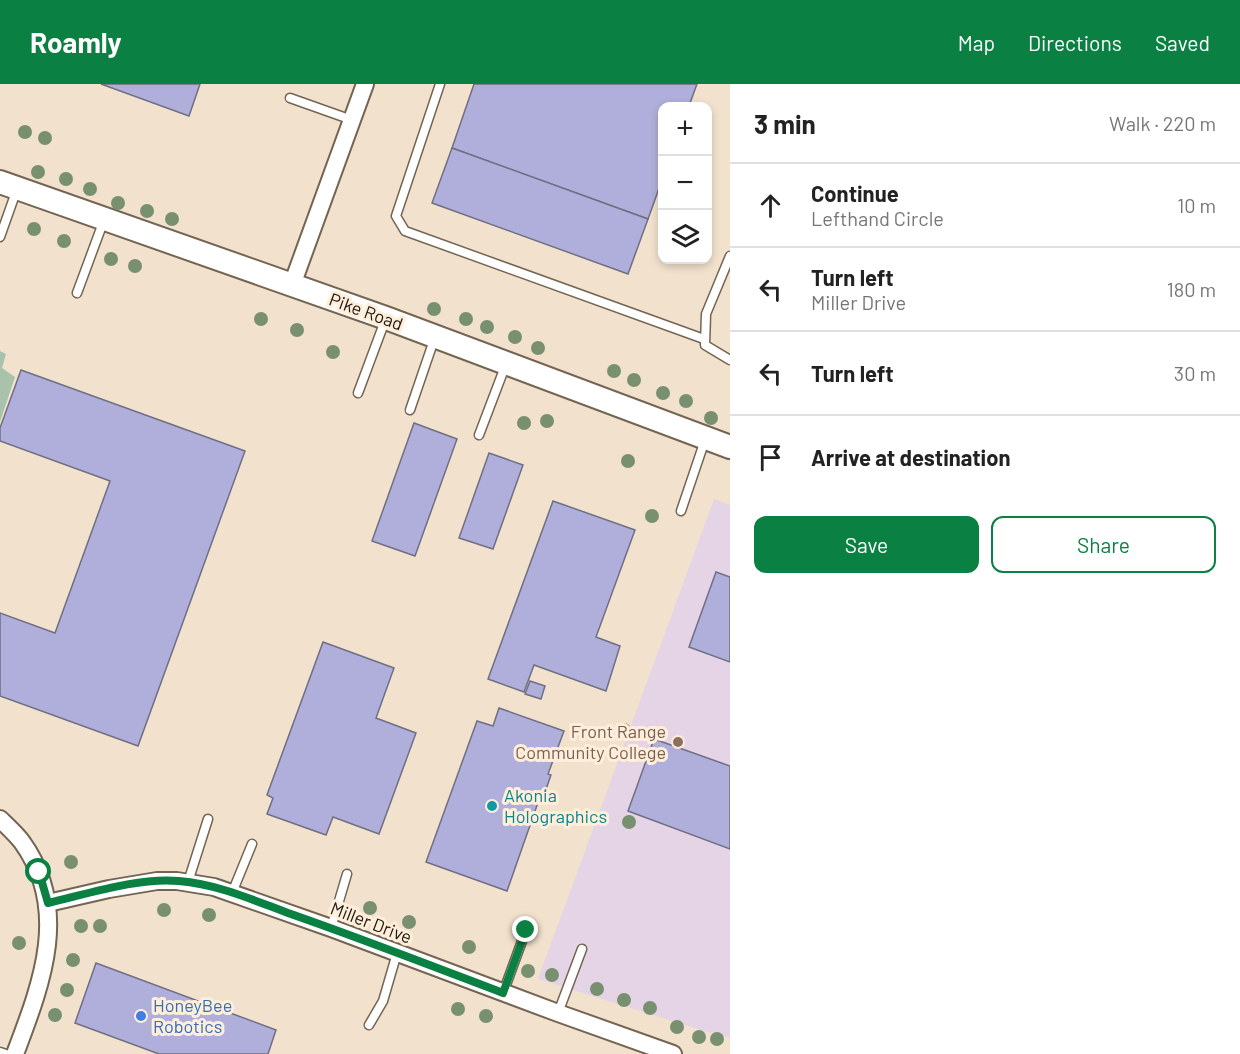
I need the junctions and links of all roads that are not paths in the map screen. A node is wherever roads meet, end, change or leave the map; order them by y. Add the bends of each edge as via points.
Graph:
1 (365, 84) edge
2 (440, 84) edge
3 (290, 98) dead end
4 (352, 120) junction
5 (9, 185) edge
6 (105, 219) junction
7 (0, 237) edge
8 (730, 256) edge
9 (292, 285) junction
10 (77, 293) dead end
11 (386, 318) junction
12 (435, 337) junction
13 (704, 339) junction
14 (730, 360) edge
15 (507, 363) junction
16 (358, 393) dead end
17 (410, 410) dead end
18 (479, 435) dead end
19 (706, 438) junction
20 (730, 447) edge
21 (681, 511) dead end
22 (0, 819) edge
23 (208, 819) dead end
24 (252, 844) dead end
25 (347, 874) dead end
26 (189, 882) junction
27 (232, 893) junction
28 (48, 903) junction
29 (331, 928) junction
30 (526, 930) dead end
31 (582, 949) dead end
32 (398, 953) junction
33 (503, 993) junction
34 (558, 1013) junction
35 (369, 1025) dead end
36 (0, 1052) edge
37 (6, 1054) edge
38 (15, 1054) edge
39 (673, 1054) edge

1 - 4 street
2 - 13 lane via 396,216 405,231
3 - 4 lane
4 - 9 street
5 - 6 main road, Pike Road
5 - 7 lane
6 - 9 main road, Pike Road
6 - 10 lane
8 - 13 lane via 706,314
9 - 11 main road, Pike Road
11 - 12 main road, Pike Road
11 - 16 lane
12 - 15 main road, Pike Road
12 - 17 lane
13 - 14 lane via 705,345
15 - 18 lane
15 - 19 main road, Pike Road
19 - 20 main road, Pike Road
19 - 21 lane
22 - 28 street via 22,842 39,872
23 - 26 lane
24 - 27 lane
25 - 29 lane
26 - 27 street, Miller Drive
26 - 28 street, Miller Drive via 157,881
27 - 29 street, Miller Drive
28 - 38 street via 49,938 40,984
29 - 32 street, Miller Drive
30 - 33 lane
31 - 34 lane
32 - 33 street, Miller Drive
32 - 35 lane via 383,1001
33 - 34 street, Miller Drive
34 - 39 street, Miller Drive
36 - 37 lane

